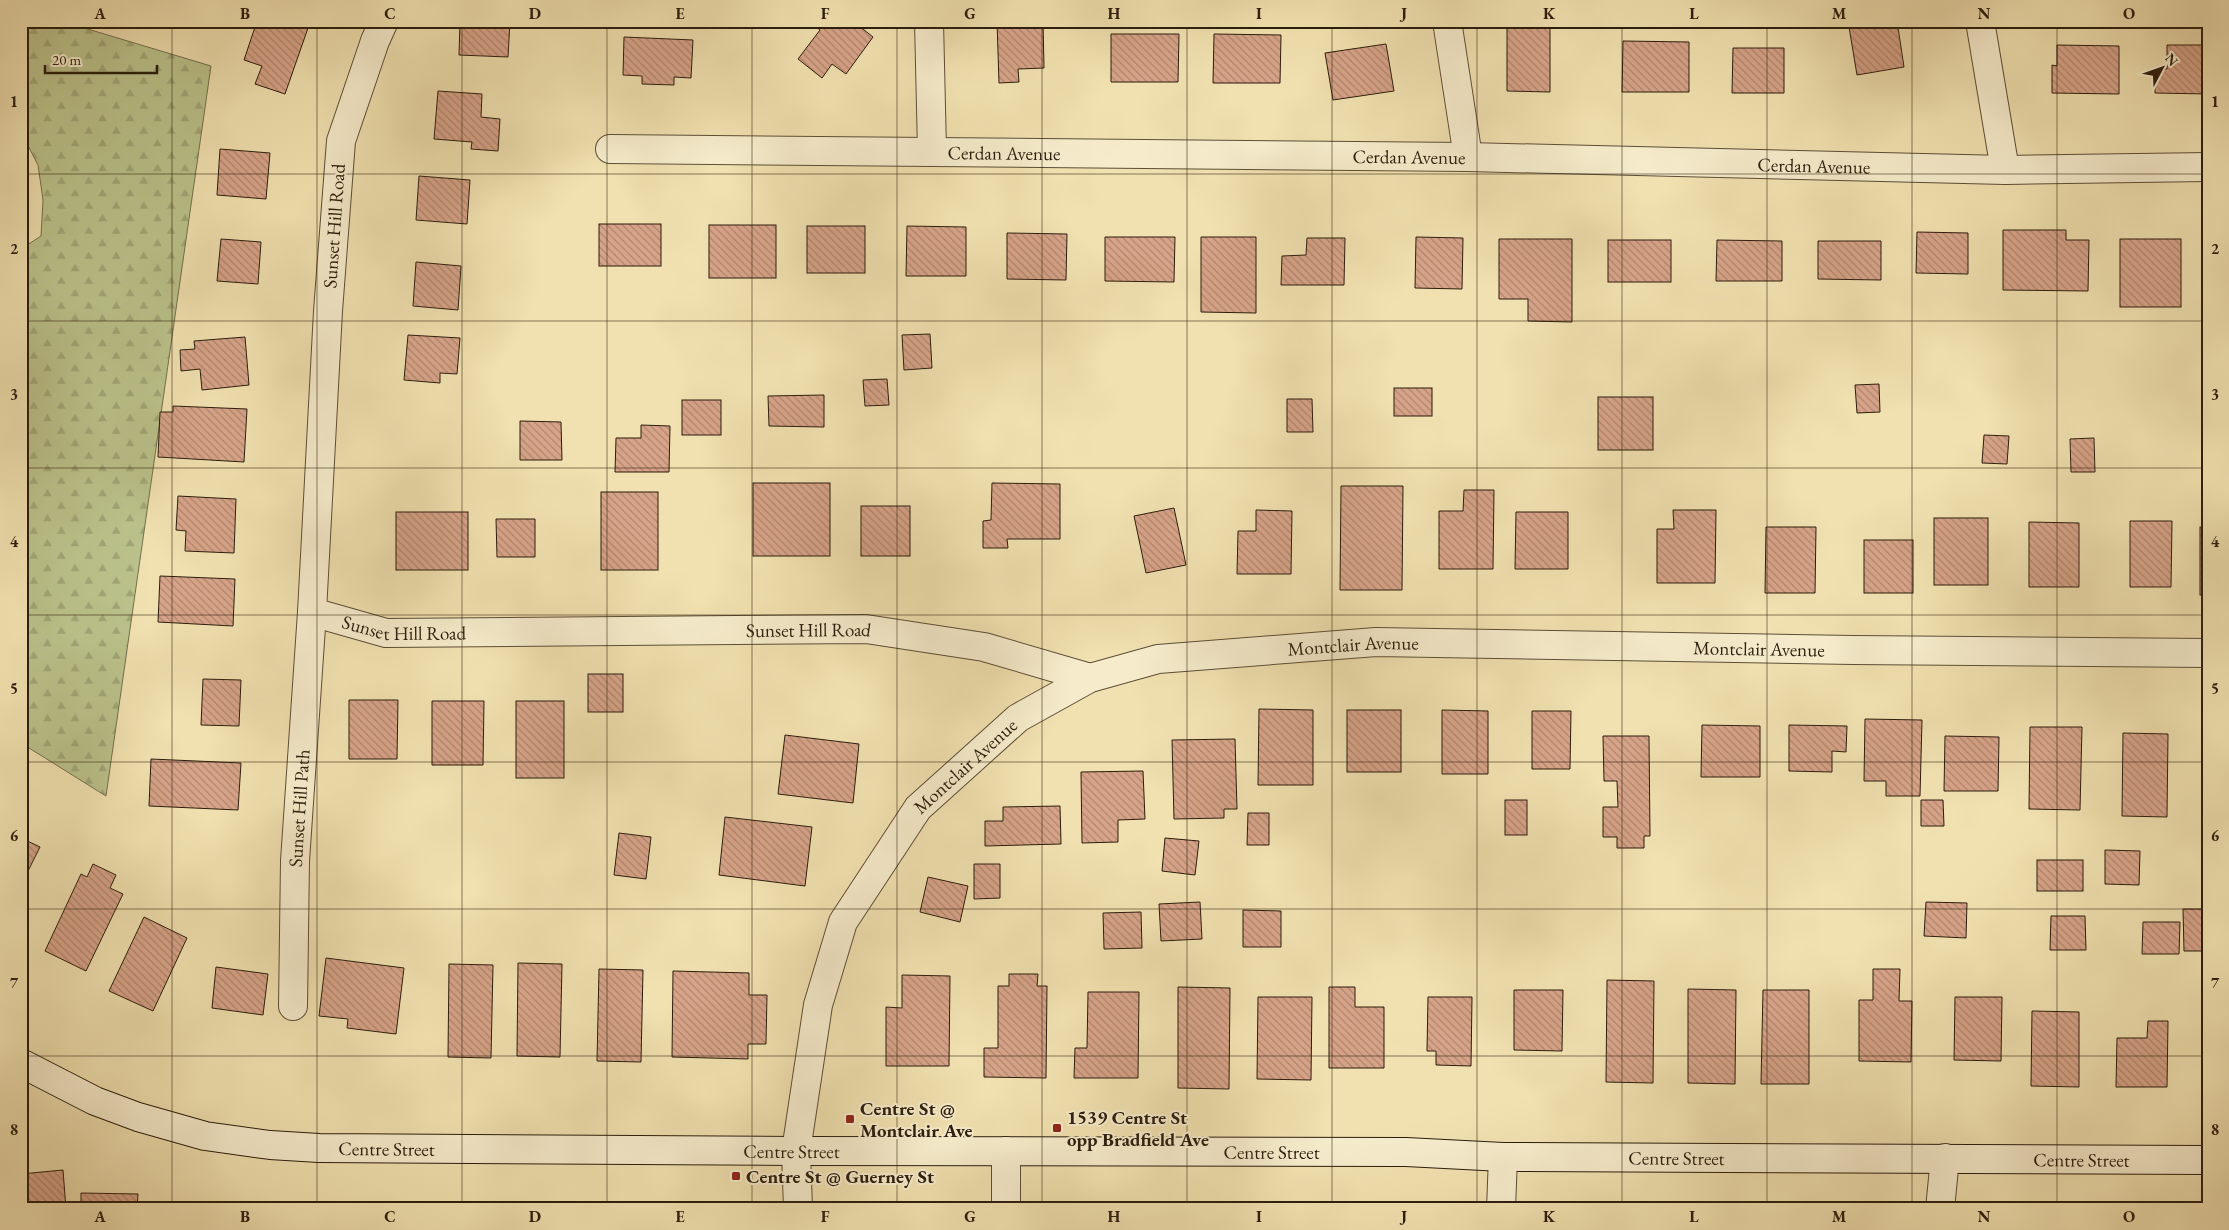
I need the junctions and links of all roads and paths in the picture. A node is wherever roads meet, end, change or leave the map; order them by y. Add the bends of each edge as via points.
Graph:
1 (384, 21) edge
2 (930, 21) edge
3 (1447, 21) edge
4 (1980, 21) edge
5 (610, 149) dead end
6 (932, 151) junction
7 (1468, 157) junction
8 (2208, 167) edge
9 (2005, 170) junction
10 (312, 612) junction
11 (2208, 653) edge
12 (1090, 678) junction
13 (293, 1006) dead end
14 (21, 1063) edge
15 (796, 1151) junction
16 (1006, 1151) junction
17 (1503, 1157) junction
18 (1945, 1158) junction
19 (2208, 1160) edge
20 (798, 1209) edge
21 (1006, 1209) edge
22 (1501, 1209) edge
23 (1940, 1209) edge

1 - 10 street, Sunset Hill Road via 341,141
2 - 6 street
3 - 7 street
4 - 9 street
5 - 6 street, Cerdan Avenue
6 - 7 street, Cerdan Avenue
7 - 9 street, Cerdan Avenue
8 - 9 street, Cerdan Avenue
10 - 12 street, Sunset Hill Road via 386,632 866,629 984,647
10 - 13 street, Sunset Hill Path via 295,861
11 - 12 street, Montclair Avenue via 1376,642 1158,660
12 - 15 street, Montclair Avenue via 1018,718 918,808 843,922 818,1005
14 - 15 street, Centre Street via 95,1101 138,1117 204,1136 270,1145
15 - 16 street, Centre Street
15 - 20 street, Montclair Avenue
16 - 17 street, Centre Street via 1406,1152
16 - 21 street
17 - 18 street, Centre Street
17 - 22 street
18 - 19 street, Centre Street
18 - 23 street

